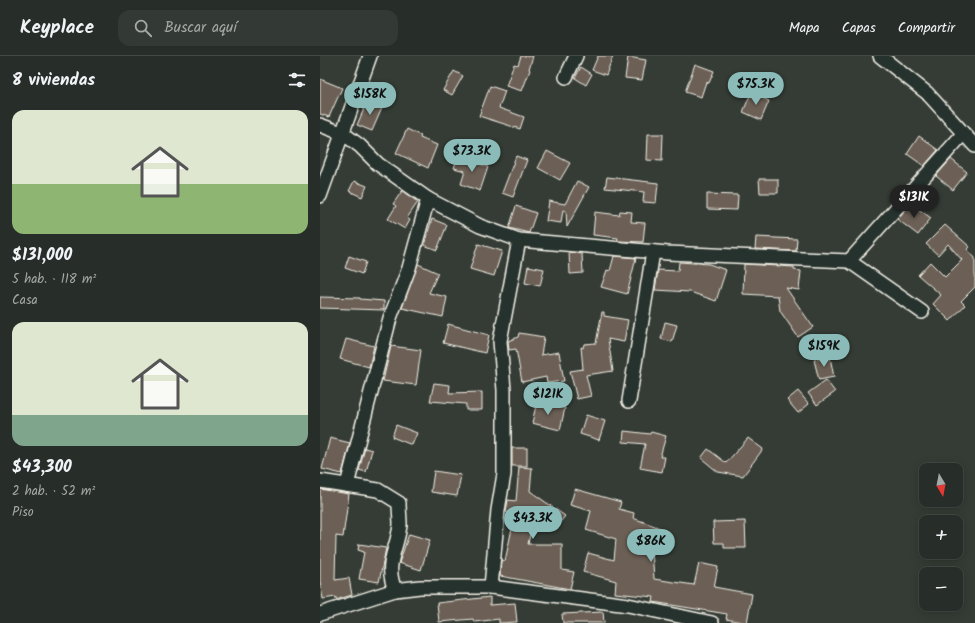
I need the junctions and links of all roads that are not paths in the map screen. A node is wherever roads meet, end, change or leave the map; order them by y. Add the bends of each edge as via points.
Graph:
1 (370, 56) edge
2 (576, 56) edge
3 (880, 56) edge
4 (566, 76) dead end
5 (320, 125) edge
6 (344, 134) junction
7 (963, 134) junction
8 (975, 146) edge
9 (320, 196) edge
10 (428, 199) junction
11 (519, 240) junction
12 (653, 252) junction
13 (849, 261) junction
14 (922, 312) dead end
15 (629, 401) dead end
16 (320, 481) edge
17 (347, 485) junction
18 (491, 587) junction
19 (395, 590) junction
20 (320, 614) edge
21 (712, 623) edge

1 - 6 street
2 - 4 street
3 - 7 street via 926,93
5 - 6 street
6 - 9 street
6 - 10 street via 378,164
7 - 8 street
7 - 13 street
10 - 11 street via 480,226
10 - 17 street via 409,268 390,318
11 - 12 street
11 - 18 street via 500,341 504,390 504,474
12 - 13 street
12 - 15 street
13 - 14 street
16 - 17 street
17 - 19 street via 378,490 399,503 400,525 390,576
18 - 19 street via 420,587
18 - 21 street via 628,605
19 - 20 street

